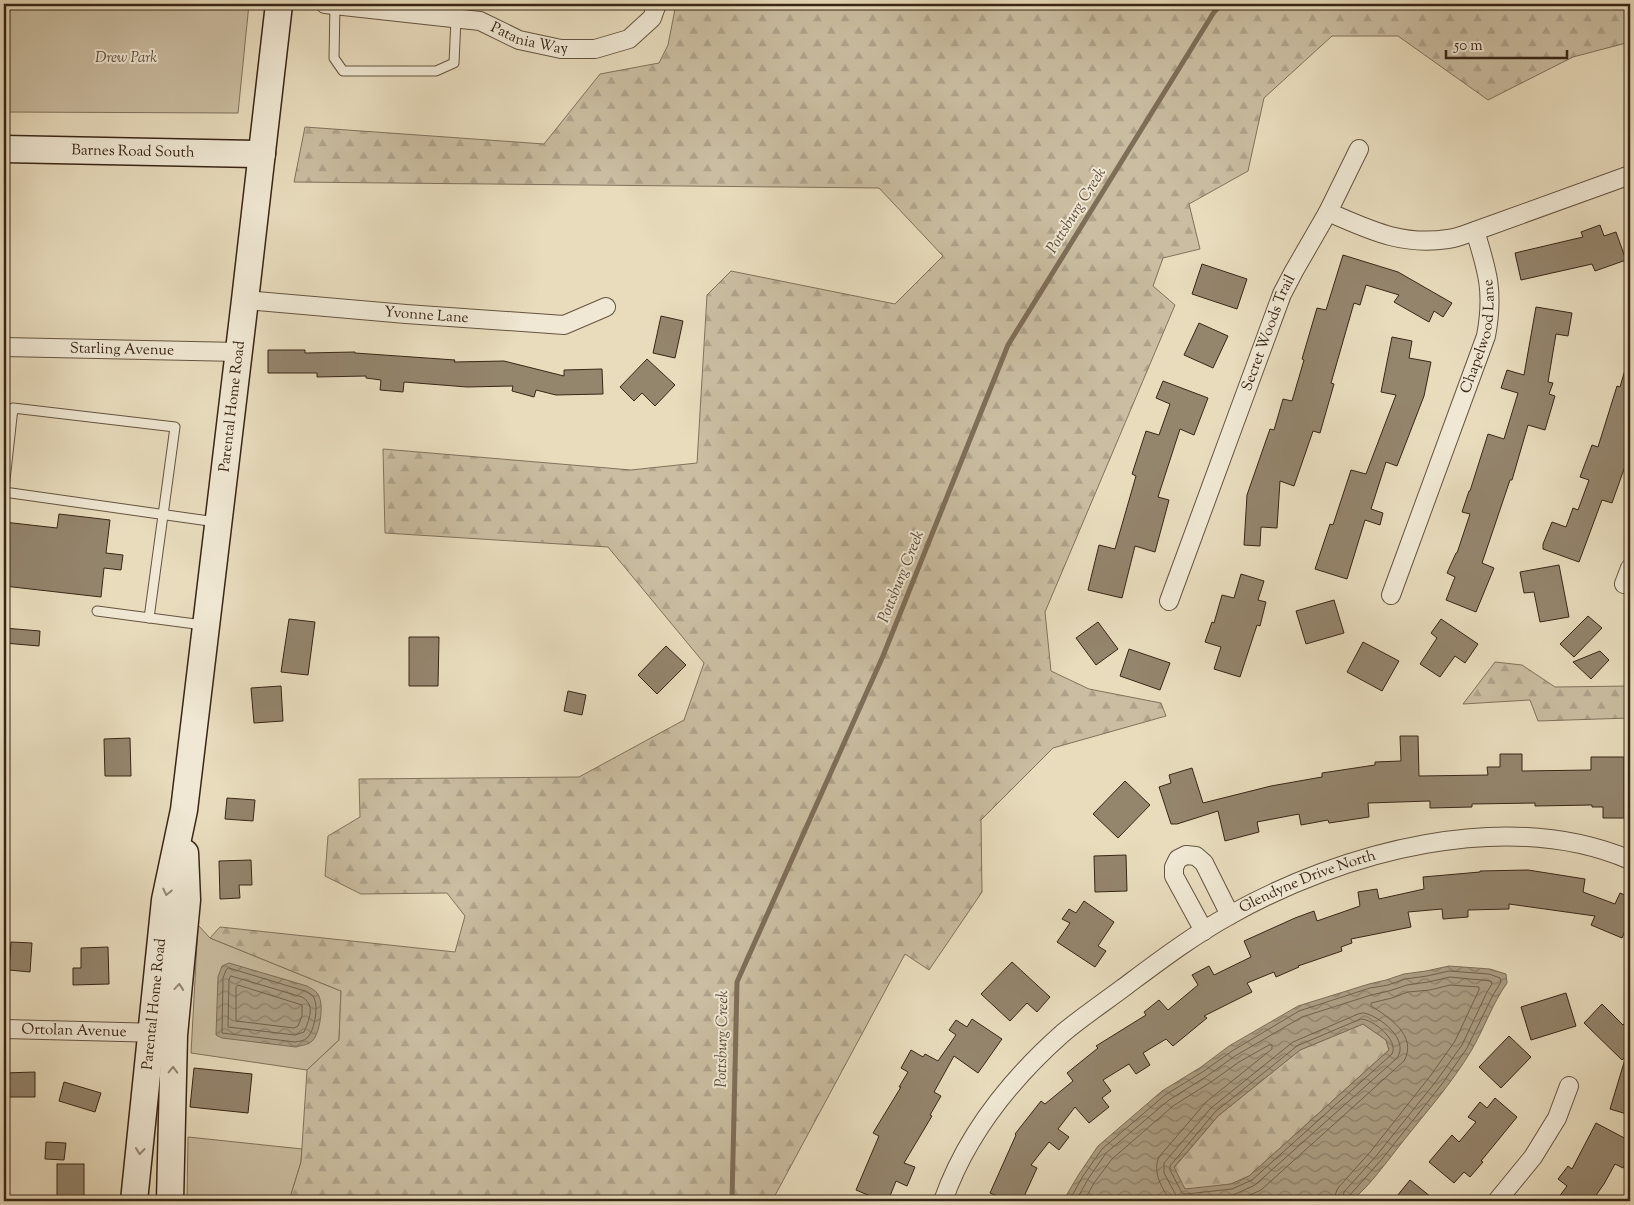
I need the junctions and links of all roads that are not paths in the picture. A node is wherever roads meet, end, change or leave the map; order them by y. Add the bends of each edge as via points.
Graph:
1 (279, 4) edge
2 (330, 4) edge
3 (657, 4) edge
4 (456, 19) junction
5 (4, 149) edge
6 (1360, 150) dead end
7 (262, 154) junction
8 (1630, 174) edge
9 (1328, 212) junction
10 (1475, 231) junction
11 (245, 300) junction
12 (606, 307) dead end
13 (4, 347) edge
14 (239, 352) junction
15 (4, 490) edge
16 (164, 514) junction
17 (219, 522) junction
18 (1391, 596) dead end
19 (1169, 602) dead end
20 (97, 611) dead end
21 (148, 618) junction
22 (206, 625) junction
23 (1630, 860) edge
24 (1230, 915) junction
25 (1204, 931) junction
26 (4, 1029) edge
27 (163, 1033) junction
28 (1569, 1086) dead end
29 (145, 1103) junction
30 (172, 1105) junction
31 (134, 1201) edge
32 (170, 1201) edge
33 (943, 1201) edge
34 (1497, 1201) edge

1 - 7 main road, Parental Home Road
2 - 4 street, Patania Way
2 - 4 lane via 334,58 343,71 436,70 454,63
3 - 4 street, Patania Way via 652,18 629,38 595,49 561,49 519,40 480,21
5 - 7 main road, Barnes Road South
6 - 9 street, Secret Woods Trail
7 - 11 main road, Parental Home Road
8 - 10 street
9 - 10 street via 1384,236 1413,241 1450,239
9 - 19 street, Secret Woods Trail via 1282,294
10 - 18 street, Chapelwood Lane via 1491,298 1486,336
11 - 12 street, Yvonne Lane via 564,324
11 - 14 main road, Parental Home Road
13 - 14 street, Starling Avenue
14 - 17 main road, Parental Home Road
15 - 16 lane
15 - 16 lane via 13,408 174,427
16 - 17 lane
16 - 21 lane
17 - 22 main road, Parental Home Road
20 - 21 lane
21 - 22 lane
22 - 27 main road, Parental Home Road via 184,810 165,900
23 - 24 street, Glendyne Drive North via 1557,840 1527,837 1450,840 1331,868
24 - 25 street, Glendyne Drive North
24 - 25 street via 1204,863 1196,856 1186,855 1178,859 1174,876
25 - 33 street, Glendyne Drive North via 1064,1032 1031,1063 990,1112 970,1143
26 - 27 street, Ortolan Avenue
27 - 29 main road, Parental Home Road
30 -> 27 main road, Parental Home Road
28 - 34 street via 1557,1118 1533,1157
29 - 30 main road
29 -> 31 main road, Parental Home Road
30 - 32 main road, Parental Home Road

